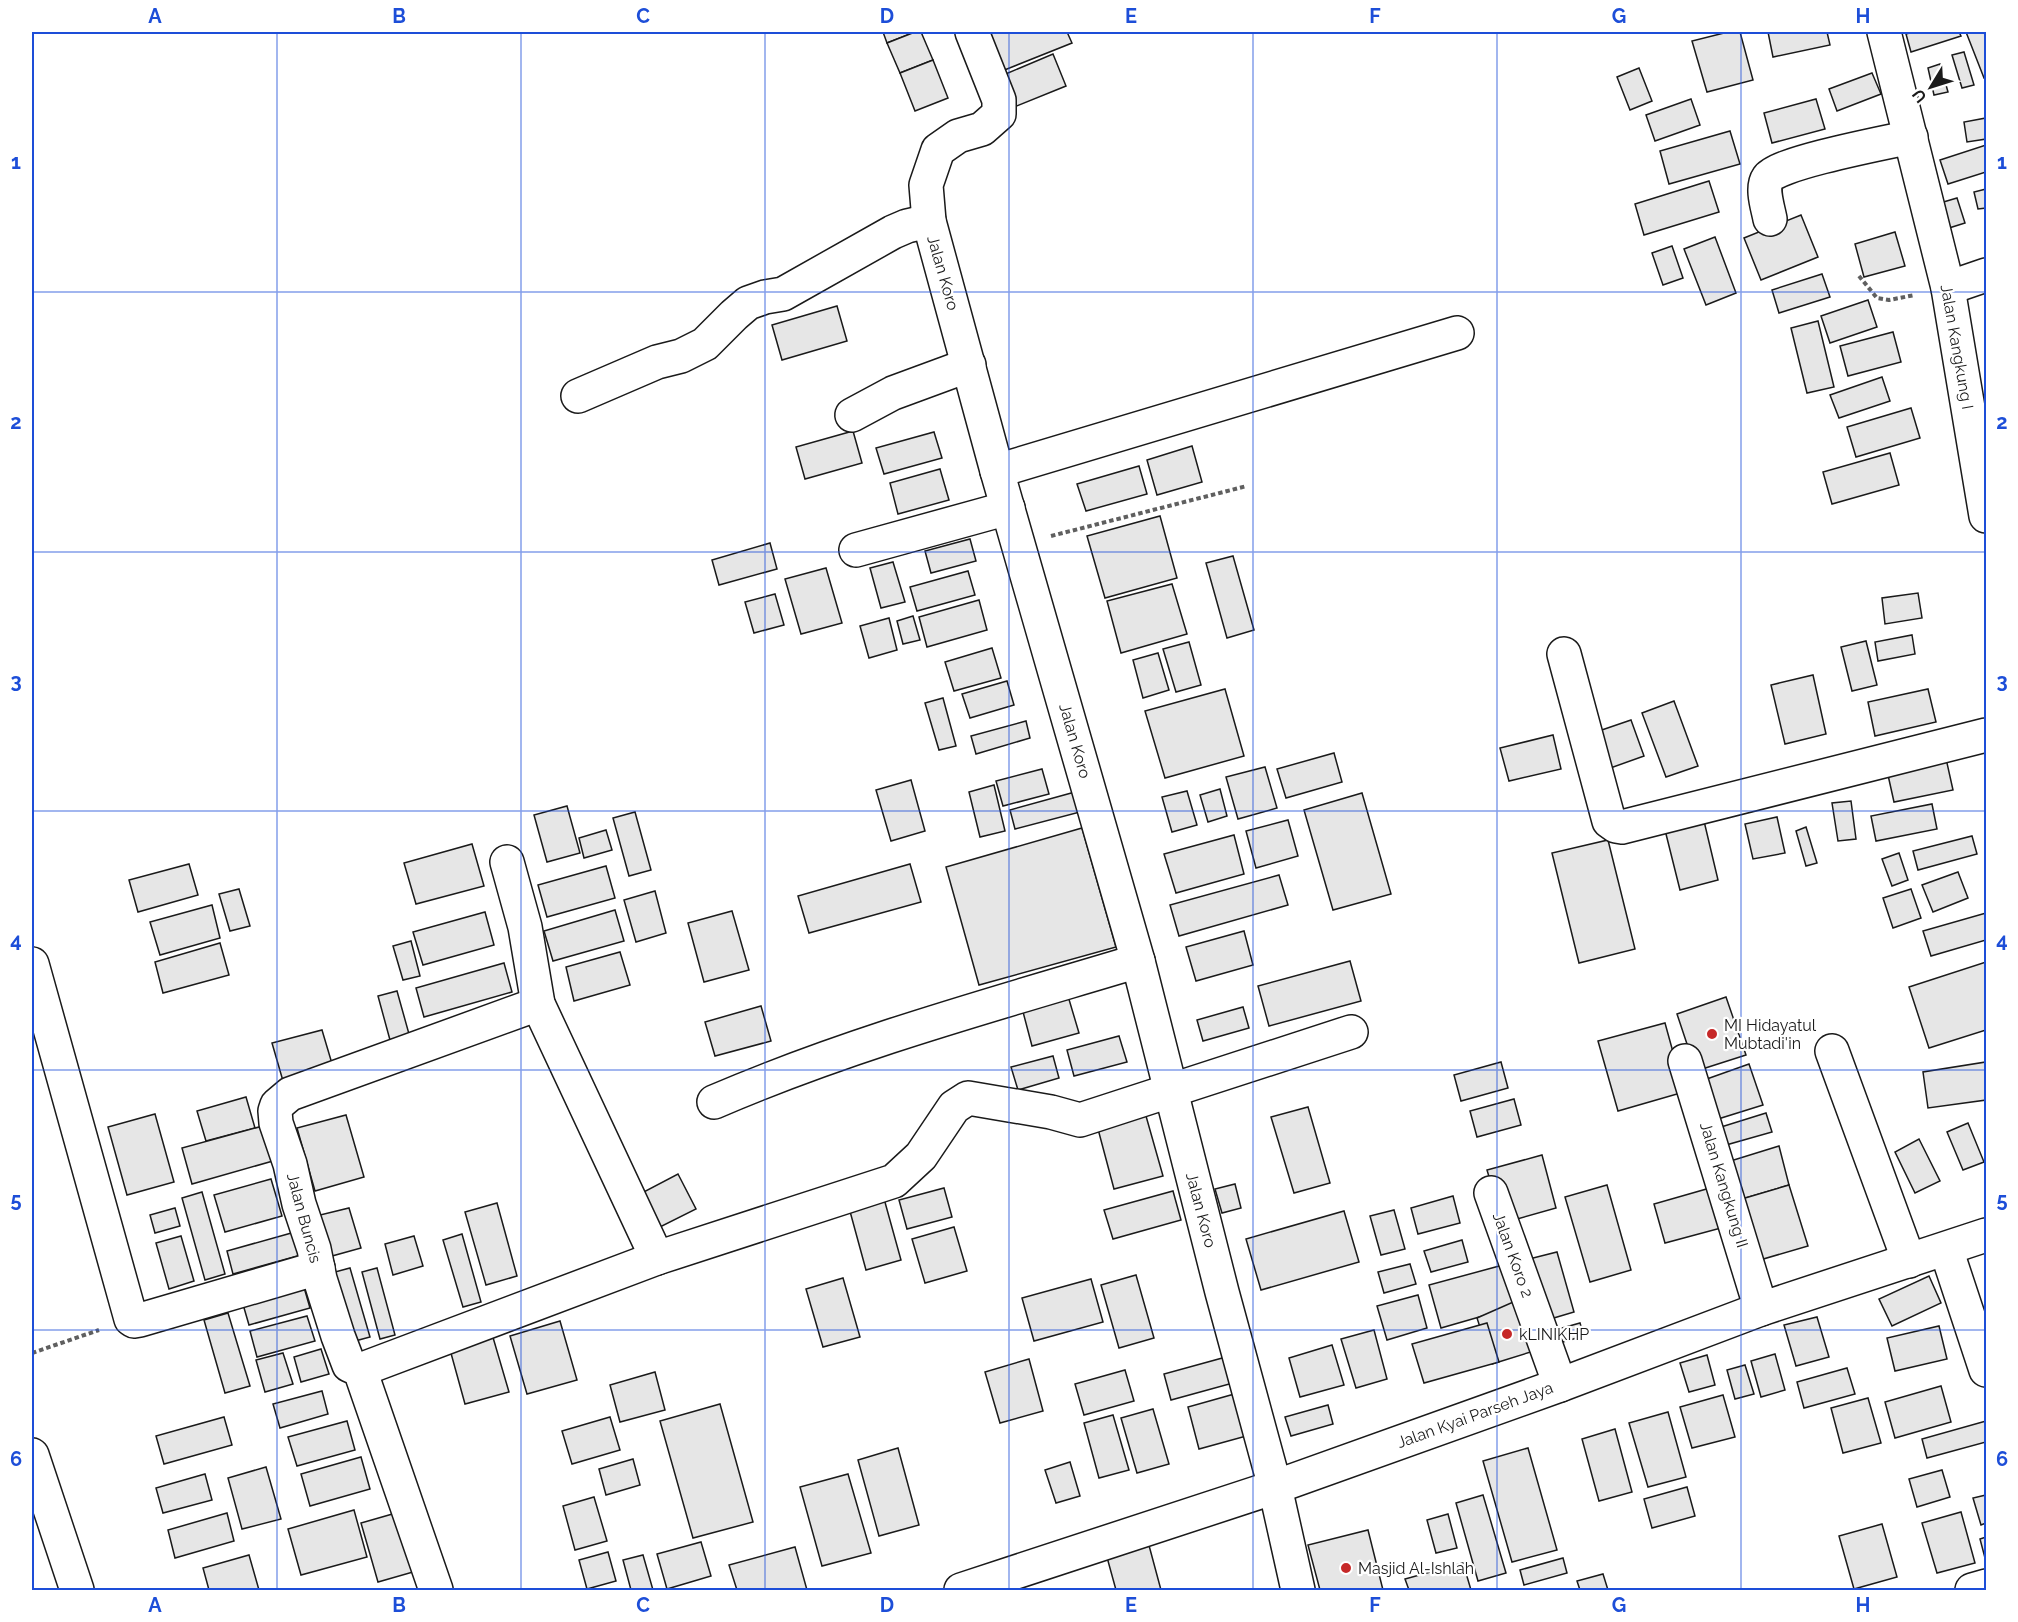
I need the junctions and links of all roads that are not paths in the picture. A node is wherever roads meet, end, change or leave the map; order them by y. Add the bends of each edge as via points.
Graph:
1 (972, 32) edge
2 (1884, 32) edge
3 (1911, 137) junction
4 (927, 204) junction
5 (1770, 219) dead end
6 (1986, 275) edge
7 (1948, 288) junction
8 (1457, 333) dead end
9 (969, 365) junction
10 (578, 396) dead end
11 (852, 415) dead end
12 (997, 471) junction
13 (1008, 508) junction
14 (1986, 516) edge
15 (856, 550) dead end
16 (1564, 654) dead end
17 (1986, 735) edge
18 (507, 862) dead end
19 (1138, 961) junction
20 (32, 964) edge
21 (538, 1004) junction
22 (1351, 1032) dead end
23 (1832, 1051) dead end
24 (1685, 1061) dead end
25 (1169, 1090) junction
26 (714, 1102) dead end
27 (1491, 1193) dead end
28 (1986, 1235) edge
29 (1946, 1249) junction
30 (657, 1258) junction
31 (1910, 1261) junction
32 (318, 1268) junction
33 (1761, 1309) junction
34 (360, 1370) junction
35 (1986, 1370) edge
36 (1560, 1384) junction
37 (32, 1455) edge
38 (1275, 1487) junction
39 (1986, 1586) edge
40 (76, 1590) edge
41 (436, 1590) edge
42 (961, 1590) edge
43 (1298, 1590) edge
44 (1972, 1590) edge

1 - 4 street via 999,100 999,114 982,129 958,136 938,150
2 - 3 street, Jalan Kangkung I
3 - 5 street via 1806,161 1771,174 1765,188
3 - 7 street, Jalan Kangkung I
4 - 9 street, Jalan Koro
4 - 10 street via 907,226 783,294 748,303 705,344
6 - 7 street
7 - 14 street, Jalan Kangkung I
8 - 12 street
9 - 11 street via 893,393
9 - 12 street, Jalan Koro
12 - 13 street, Jalan Koro
13 - 15 street
13 - 19 street, Jalan Koro
16 - 17 street via 1609,821 1616,826
18 - 21 street via 525,927
19 - 25 street, Jalan Koro
19 - 26 street via 870,1042
20 - 32 street via 131,1319 140,1320
21 - 30 street
21 - 32 street, Jalan Buncis via 290,1094 277,1105 276,1123
22 - 25 street
23 - 31 street
24 - 33 street, Jalan Kangkung II
25 - 30 street via 1080,1120 968,1098 954,1107 921,1156 894,1181
25 - 38 street, Jalan Koro
27 - 36 street, Jalan Koro 2
28 - 29 street, Jalan Kyai Parseh Jaya
29 - 31 street, Jalan Kyai Parseh Jaya
29 - 35 street
30 - 34 street
31 - 33 street, Jalan Kyai Parseh Jaya
32 - 34 street, Jalan Buncis via 344,1355 349,1365
33 - 36 street, Jalan Kyai Parseh Jaya
34 - 41 street, Jalan Buncis
36 - 38 street, Jalan Kyai Parseh Jaya
37 - 40 street
38 - 42 street, Jalan Kyai Parseh Jaya
38 - 43 street, Jalan Koro
39 - 44 street

